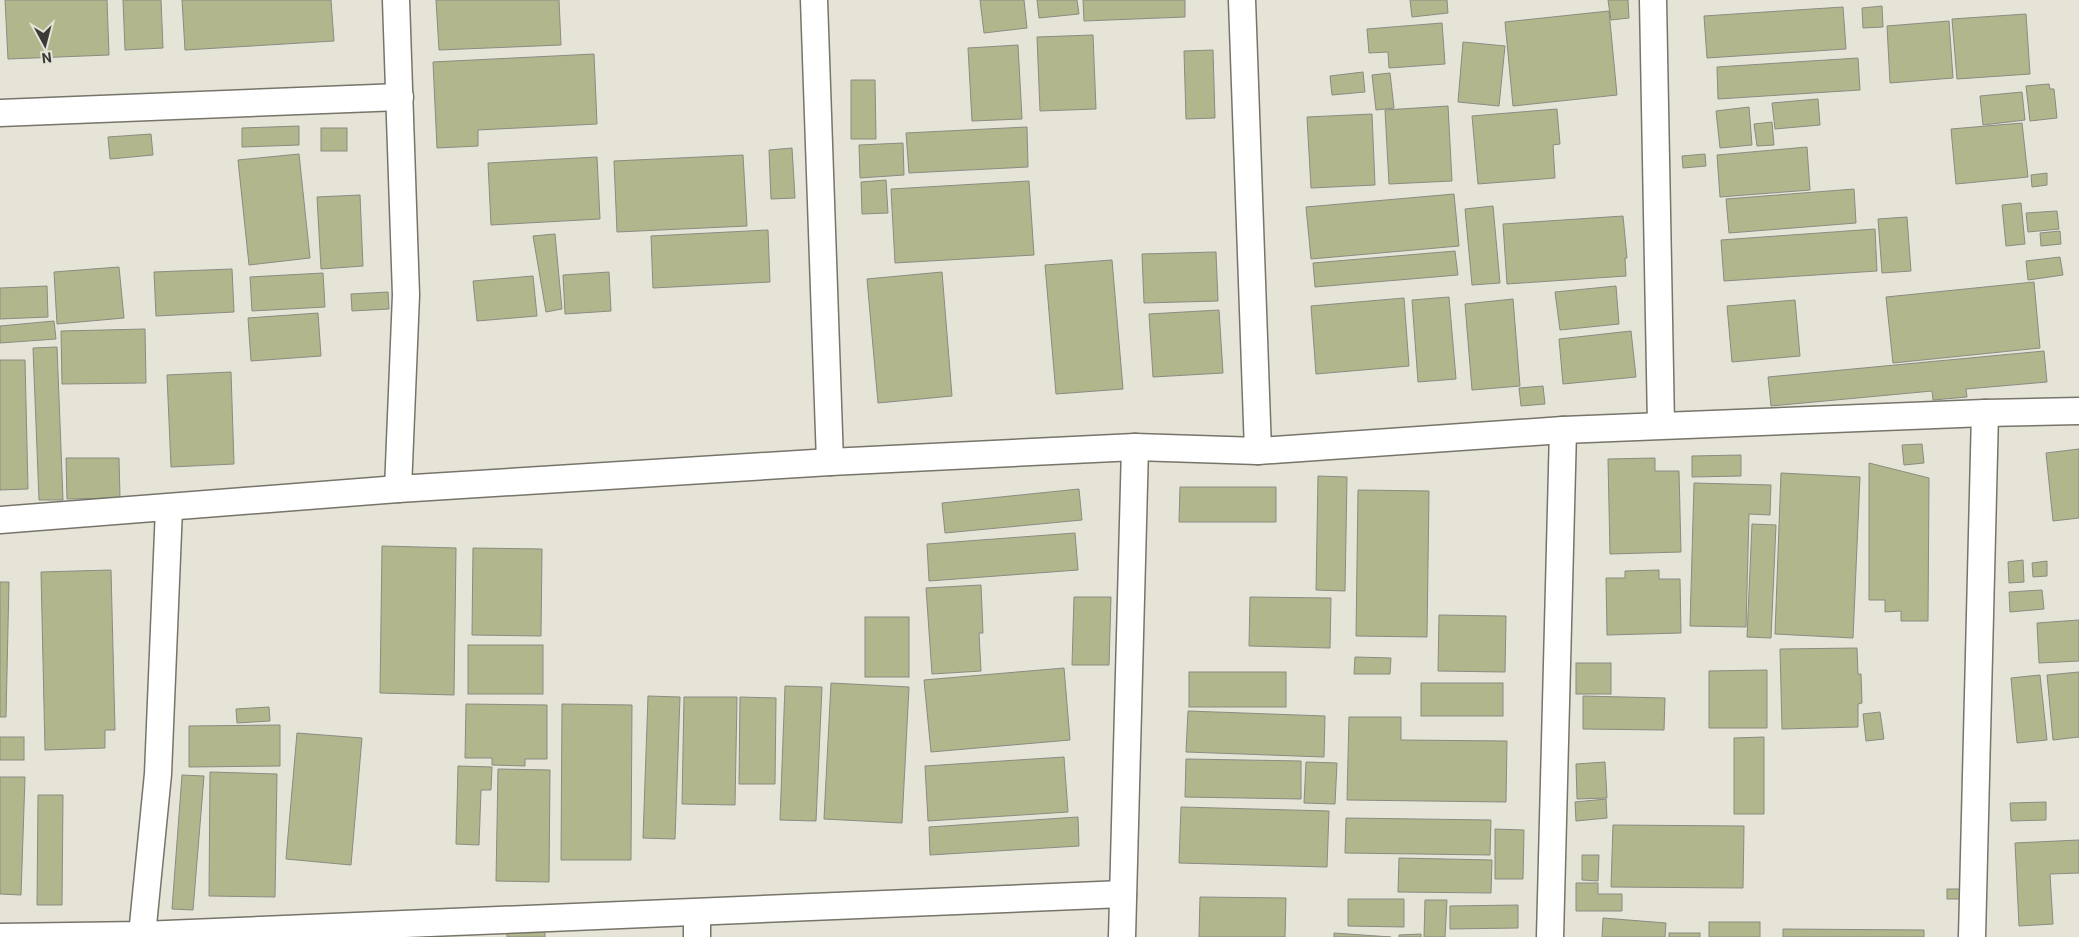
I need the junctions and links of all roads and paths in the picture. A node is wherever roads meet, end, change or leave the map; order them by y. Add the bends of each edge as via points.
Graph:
1 (396, 0) edge
2 (814, 0) edge
3 (1242, 0) edge
4 (1653, 0) edge
5 (400, 97) junction
6 (0, 113) edge
7 (2079, 411) edge
8 (1985, 413) junction
9 (1661, 425) junction
10 (1563, 430) junction
11 (1136, 447) junction
12 (1258, 450) junction
13 (830, 462) junction
14 (398, 489) junction
15 (169, 508) junction
16 (0, 520) edge
17 (1123, 894) junction
18 (697, 925) edge
19 (142, 935) junction
20 (7, 937) edge
21 (1122, 937) edge
22 (1550, 937) edge
23 (1972, 937) edge

1 - 5 street
2 - 13 street
3 - 12 street
4 - 9 street
5 - 6 street
5 - 14 street via 406,295
7 - 8 street
8 - 9 street
8 - 23 street
9 - 10 street
10 - 12 street
10 - 22 street
11 - 12 street
11 - 13 street
11 - 17 street
13 - 14 street
14 - 15 street
15 - 16 street
15 - 19 street via 158,774
17 - 18 street
17 - 21 street
18 - 19 street
19 - 20 street

